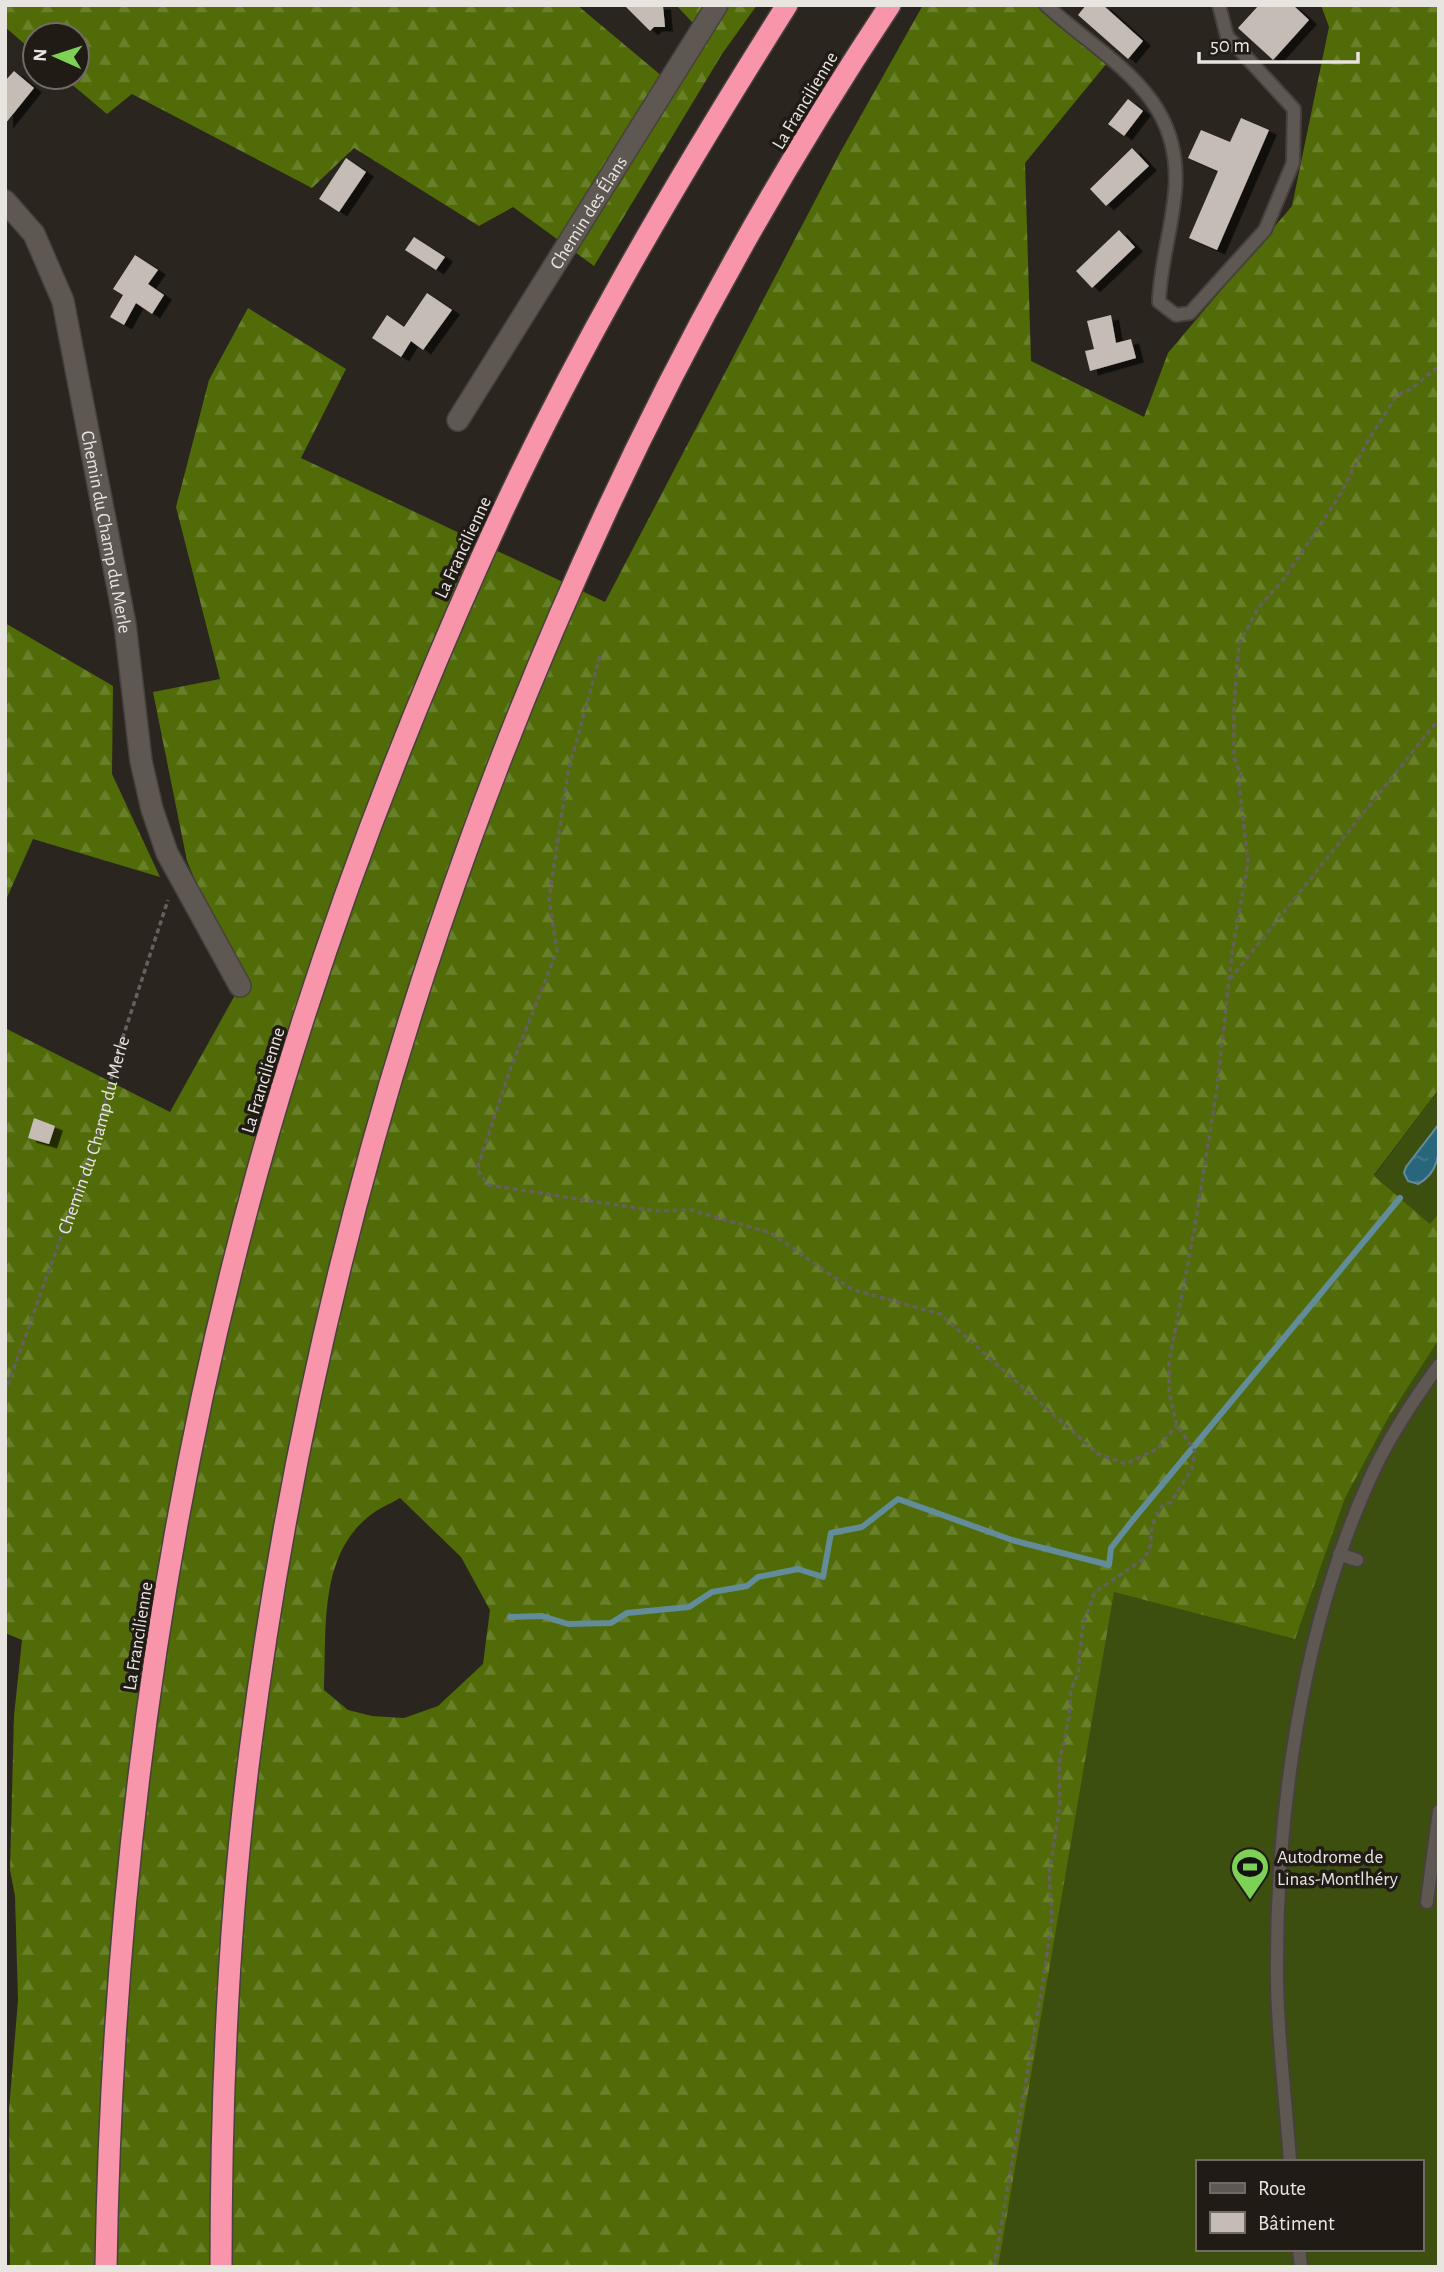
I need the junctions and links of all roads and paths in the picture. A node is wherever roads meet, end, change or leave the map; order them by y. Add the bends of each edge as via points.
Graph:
1 (717, 5) edge
2 (787, 5) edge
3 (890, 5) edge
4 (1046, 5) edge
5 (1219, 5) edge
6 (5, 201) edge
7 (1439, 366) edge
8 (458, 420) dead end
9 (600, 656) dead end
10 (1439, 719) edge
11 (178, 875) junction
12 (1228, 981) junction
13 (240, 986) dead end
14 (1439, 1365) edge
15 (5, 1393) edge
16 (1177, 1425) junction
17 (1339, 1554) junction
18 (1357, 1560) dead end
19 (1439, 1811) edge
20 (1427, 1902) dead end
21 (1290, 2160) edge
22 (106, 2267) edge
23 (220, 2267) edge
24 (995, 2267) edge

1 - 8 street, Chemin des Élans
2 - 22 highway, La Francilienne via 646,236 535,445 481,559 379,804 289,1067 219,1324 157,1646 132,1838 117,2016
3 - 23 highway, La Francilienne via 727,274 614,491 517,714 425,971 391,1082 323,1347 279,1565 249,1753 224,2042
4 - 5 lane via 1145,88 1170,130 1176,190 1159,302 1176,315 1190,313 1265,230 1293,163 1294,109 1227,36
6 - 11 street, Chemin du Champ du Merle via 34,234 63,301 125,624 141,761 152,809
7 - 12 path via 1397,395 1340,495 1284,579 1259,607 1239,644 1234,758 1241,774 1248,862
9 - 16 path via 568,772 549,899 557,951 477,1169 488,1185 655,1211 691,1210 771,1233 851,1289 940,1314 1098,1454 1126,1464 1157,1449
10 - 12 path
11 - 13 street, Chemin du Champ du Merle
11 - 15 path, Chemin du Champ du Merle via 131,1008 86,1168
12 - 16 path via 1217,1088 1169,1362 1169,1393
14 - 17 lane via 1409,1407 1368,1481
16 - 24 path via 1195,1451 1192,1469 1155,1518 1145,1558 1095,1592 1083,1624 1078,1674 1059,1763 1060,1805 1049,1874 1052,1918
17 - 18 lane
17 - 21 lane via 1319,1623 1291,1764 1279,1875 1277,1983
19 - 20 lane

